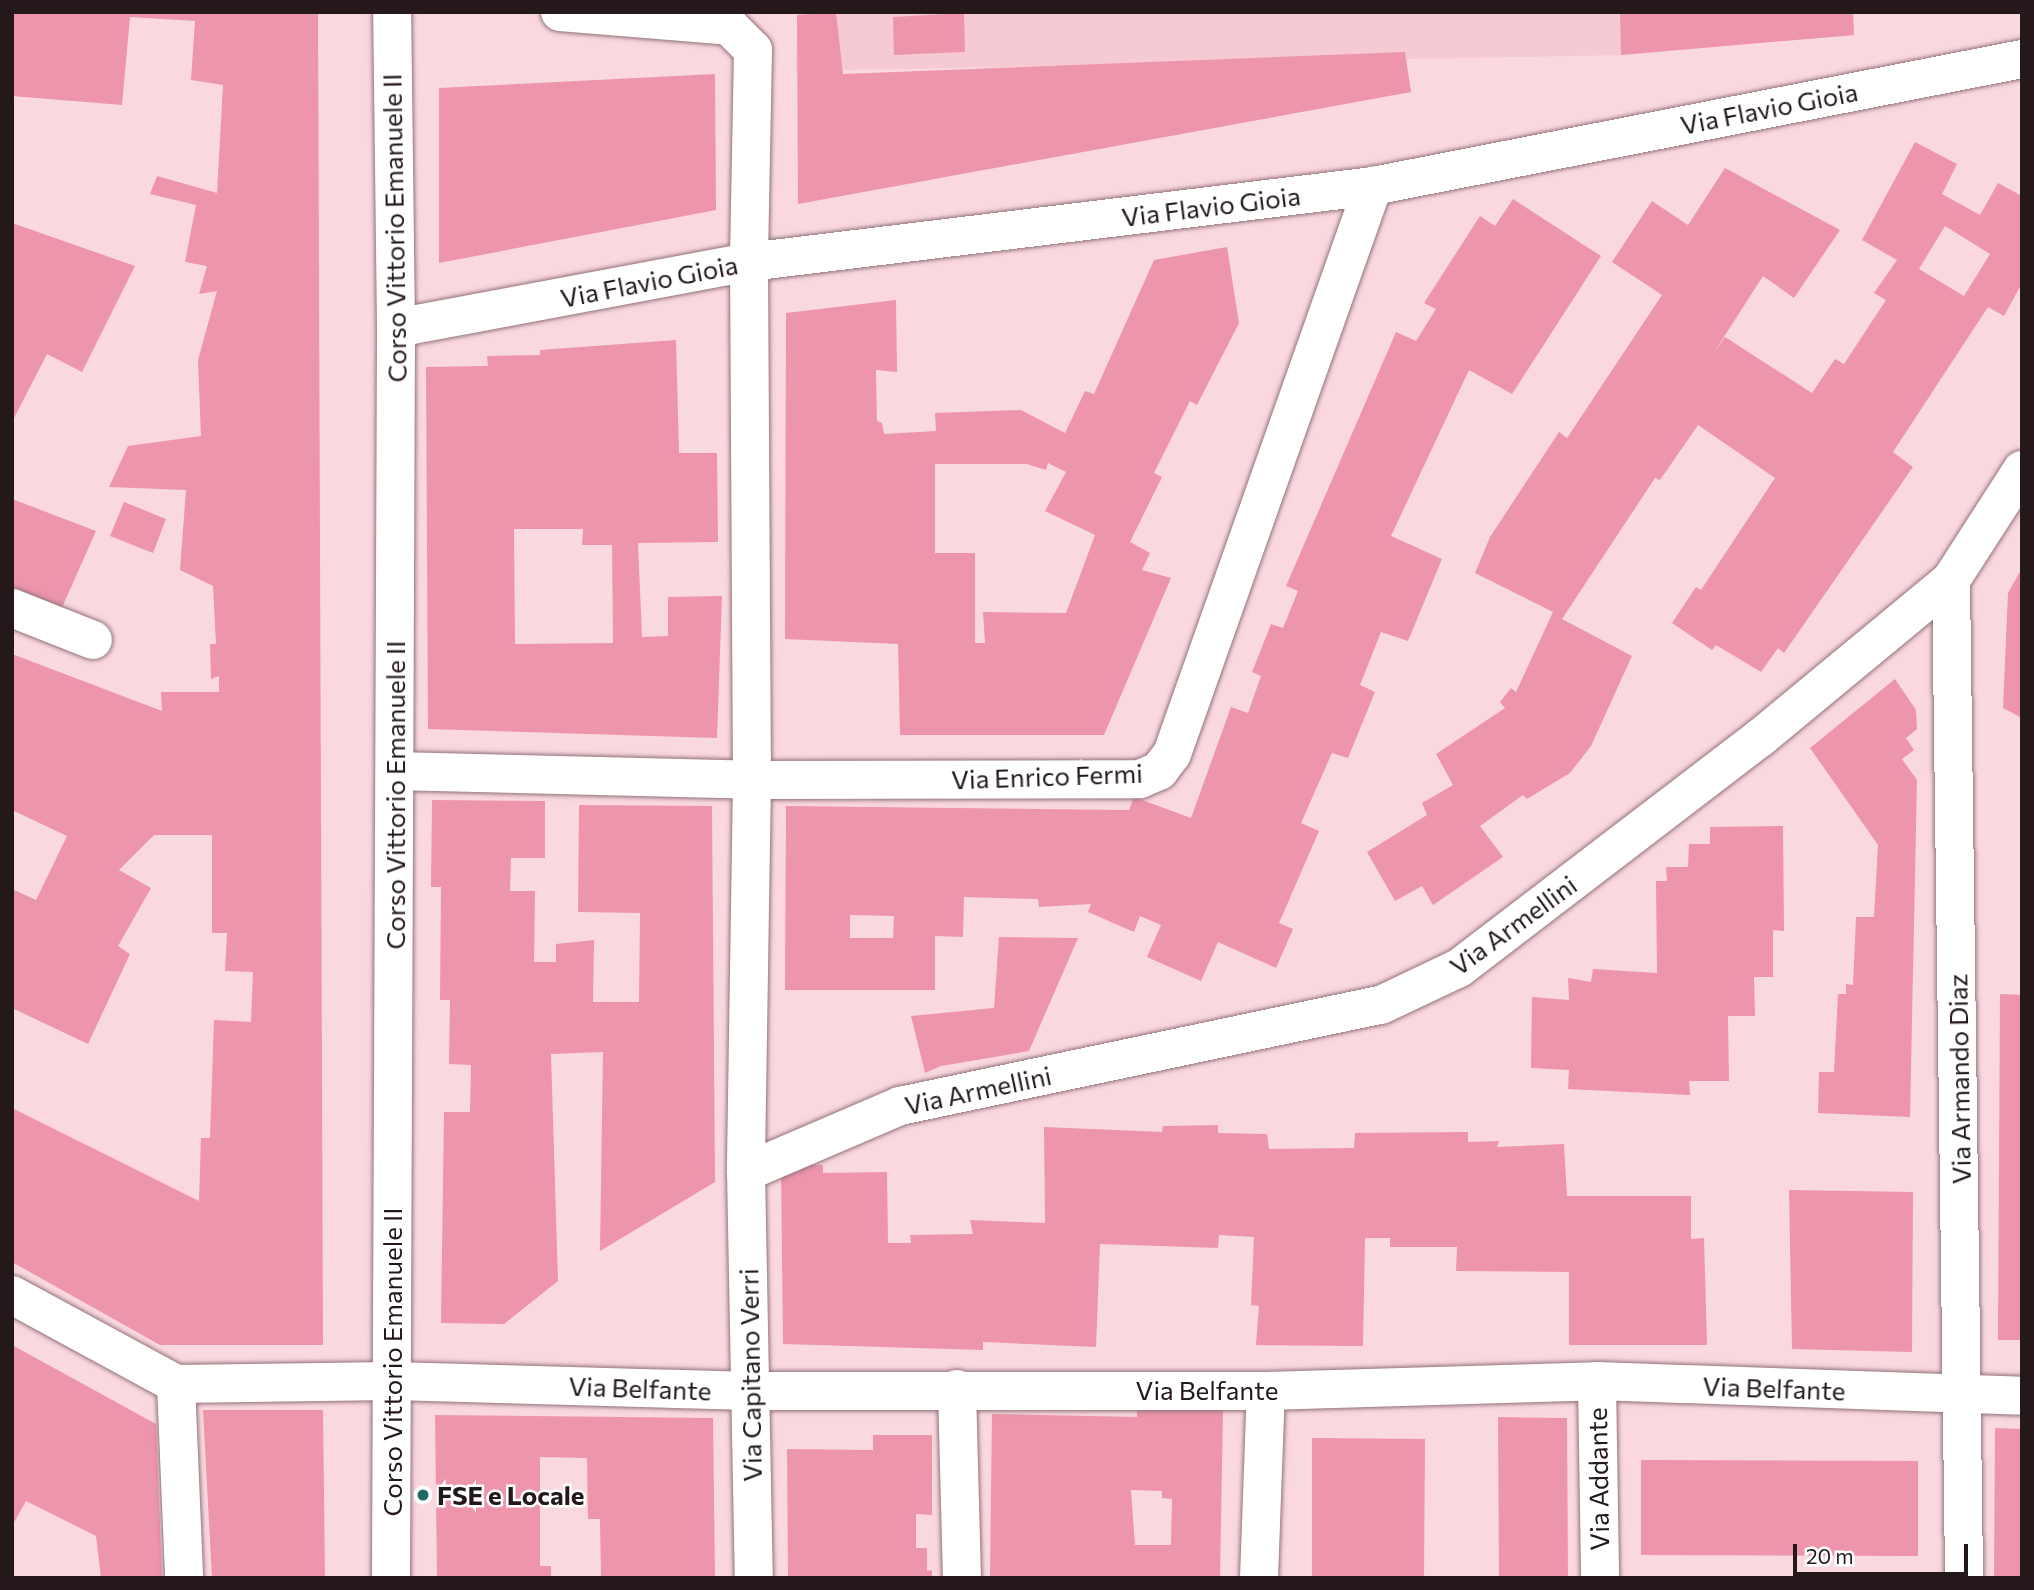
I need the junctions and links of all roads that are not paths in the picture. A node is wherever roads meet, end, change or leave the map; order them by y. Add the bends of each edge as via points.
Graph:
1 (392, 12) edge
2 (560, 12) edge
3 (2022, 59) edge
4 (1373, 186) junction
5 (749, 262) junction
6 (396, 328) junction
7 (2022, 470) edge
8 (1951, 580) junction
9 (12, 608) edge
10 (93, 640) dead end
11 (395, 771) junction
12 (752, 780) junction
13 (746, 1172) junction
14 (12, 1295) edge
15 (393, 1381) junction
16 (1597, 1381) junction
17 (176, 1384) junction
18 (957, 1389) junction
19 (751, 1391) junction
20 (1266, 1391) junction
21 (2022, 1395) edge
22 (1964, 1396) junction
23 (184, 1578) edge
24 (391, 1578) edge
25 (754, 1578) edge
26 (962, 1578) edge
27 (1259, 1578) edge
28 (1600, 1578) edge
29 (1964, 1578) edge

1 - 6 street, Corso Vittorio Emanuele II
2 - 5 street, Via Capitano Verri via 729,26 753,50
3 - 4 street, Via Flavio Gioia
4 - 5 street, Via Flavio Gioia
4 - 12 street, Via Enrico Fermi via 1172,754 1159,771 1140,779
5 - 6 street, Via Flavio Gioia
5 - 12 street, Via Capitano Verri
6 - 11 street, Corso Vittorio Emanuele II
7 - 8 street, Via Armellini
8 - 13 street, Via Armellini via 1760,738 1459,968 1381,1005 900,1106
8 - 22 street, Via Armando Diaz
9 - 10 street
11 - 12 street, Via Enrico Fermi
11 - 15 street, Corso Vittorio Emanuele II
12 - 13 street, Via Capitano Verri
13 - 19 street, Via Capitano Verri
14 - 17 street
15 - 17 street, Via Belfante
15 - 19 street, Via Belfante
15 - 24 street, Corso Vittorio Emanuele II
16 - 20 street, Via Belfante
16 - 22 street, Via Belfante
16 - 28 street, Via Addante
17 - 23 street
18 - 19 street, Via Belfante
18 - 20 street, Via Belfante
18 - 26 street
19 - 25 street, Via Capitano Verri
20 - 27 street
21 - 22 street, Via Belfante
22 - 29 street, Via Armando Diaz

